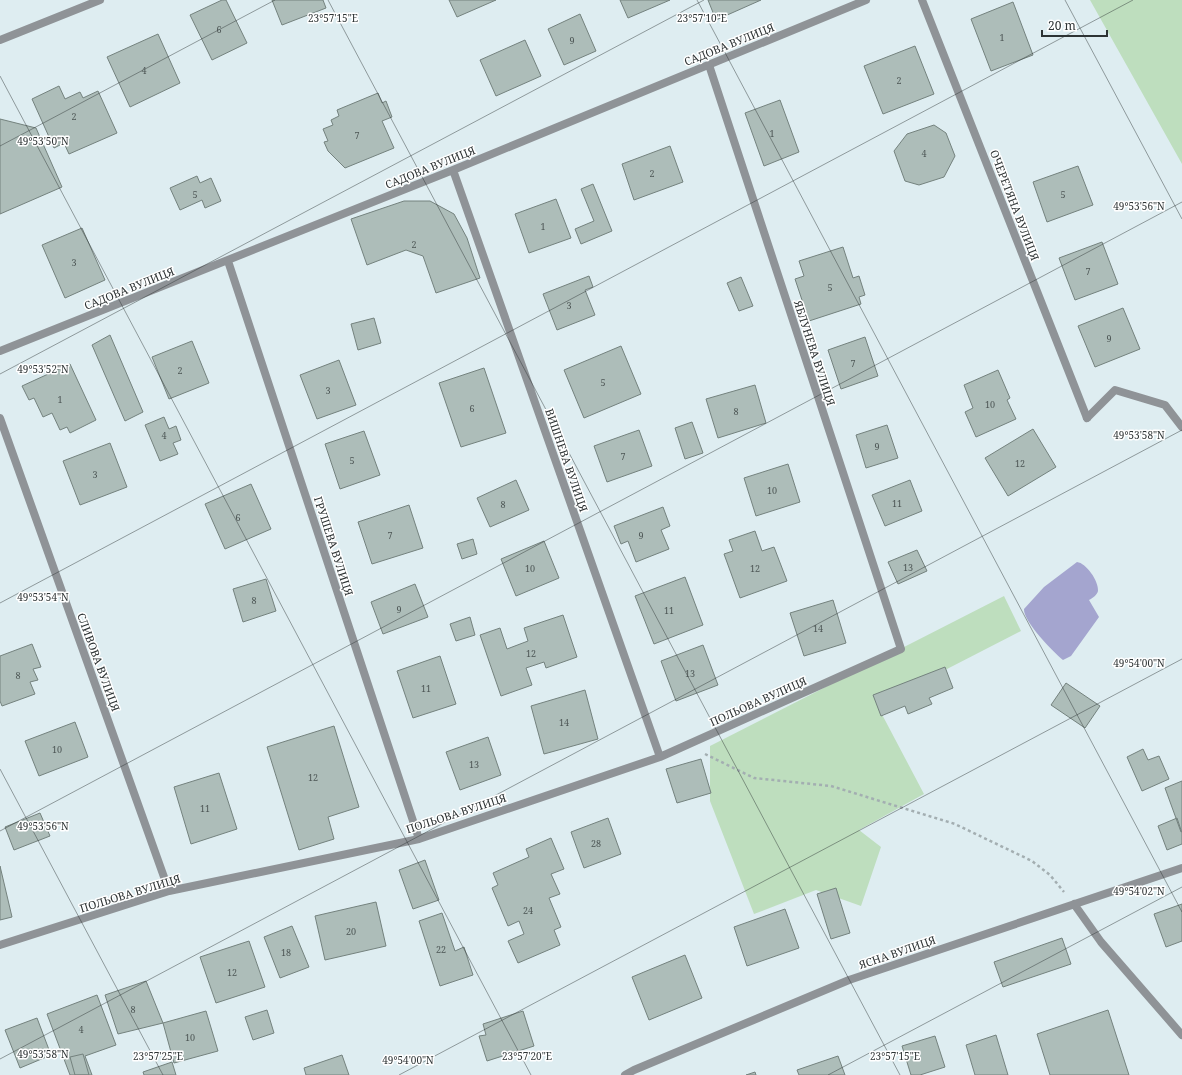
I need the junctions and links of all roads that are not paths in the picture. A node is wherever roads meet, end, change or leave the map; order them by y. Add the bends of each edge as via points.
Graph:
1 (100, 0) edge
2 (866, 0) edge
3 (922, 0) edge
4 (0, 40) edge
5 (709, 65) junction
6 (453, 170) junction
7 (228, 261) junction
8 (0, 351) edge
9 (0, 418) edge
10 (1182, 427) edge
11 (901, 649) joint
12 (660, 757) junction
13 (419, 839) junction
14 (1182, 868) edge
15 (169, 891) junction
16 (1074, 904) junction
17 (0, 945) edge
18 (1182, 1035) edge
19 (625, 1075) edge

1 - 4 street
2 - 5 street, САДОВА ВУЛИЦЯ
3 - 10 street, ОЧЕРЕТЯНА ВУЛИЦЯ via 1086,418 1115,390 1165,405
5 - 6 street, САДОВА ВУЛИЦЯ
5 - 11 street, ЯБЛУНЕВА ВУЛИЦЯ
6 - 7 street, САДОВА ВУЛИЦЯ
6 - 12 street, ВИШНЕВА ВУЛИЦЯ
7 - 8 street, САДОВА ВУЛИЦЯ
7 - 13 street, ГРУШЕВА ВУЛИЦЯ
9 - 15 street, СЛИВОВА ВУЛИЦЯ
11 - 12 street, ПОЛЬОВА ВУЛИЦЯ
12 - 13 street, ПОЛЬОВА ВУЛИЦЯ
13 - 15 street, ПОЛЬОВА ВУЛИЦЯ
14 - 16 street, ЯСНА ВУЛИЦЯ
15 - 17 street, ПОЛЬОВА ВУЛИЦЯ
16 - 18 street via 1101,942
16 - 19 street, ЯСНА ВУЛИЦЯ via 849,980

